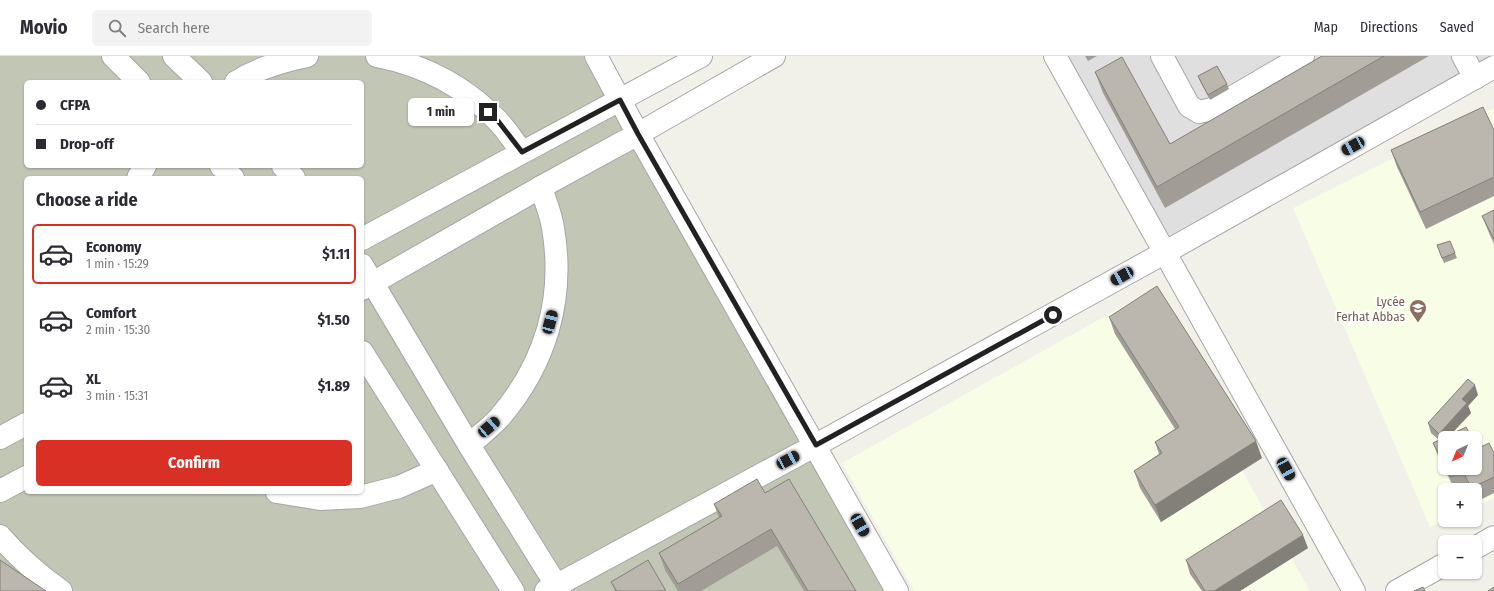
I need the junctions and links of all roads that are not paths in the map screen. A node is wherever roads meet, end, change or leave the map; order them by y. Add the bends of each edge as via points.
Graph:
1 (113, 56) edge
2 (174, 56) edge
3 (307, 56) edge
4 (377, 56) edge
5 (596, 56) edge
6 (701, 56) edge
7 (774, 56) edge
8 (1055, 56) edge
9 (1162, 56) edge
10 (1303, 56) edge
11 (1463, 56) edge
12 (1494, 67) edge
13 (1475, 78) junction
14 (137, 80) edge
15 (198, 80) edge
16 (239, 80) edge
17 (620, 100) junction
18 (638, 134) junction
19 (522, 152) junction
20 (223, 168) edge
21 (285, 168) edge
22 (231, 176) edge
23 (292, 176) edge
24 (541, 187) junction
25 (364, 238) edge
26 (1164, 253) junction
27 (366, 279) edge
28 (364, 355) edge
29 (24, 425) edge
30 (0, 438) edge
31 (469, 445) junction
32 (816, 445) junction
33 (437, 470) junction
34 (24, 478) edge
35 (0, 492) edge
36 (289, 494) edge
37 (0, 536) edge
38 (1494, 537) edge
39 (1482, 544) edge
40 (1438, 568) edge
41 (554, 589) edge
42 (61, 591) edge
43 (513, 591) edge
44 (897, 591) edge
45 (1354, 591) edge
46 (1398, 591) edge

1 - 14 street
2 - 15 street
3 - 16 street via 284,60
4 - 19 street via 400,60 436,74 469,95 498,121
5 - 17 street
6 - 17 street
7 - 18 street
8 - 26 street
9 - 10 street via 1189,106 1199,112 1212,109
11 - 13 street
12 - 13 street
13 - 26 street
17 - 18 street
17 - 19 street
18 - 24 street
18 - 32 street
19 - 25 street
20 - 22 street
21 - 23 street
24 - 27 street
24 - 31 street via 553,227 557,268 554,309 543,348 524,385 499,418
26 - 32 street
26 - 45 street
27 - 31 street
28 - 33 street
29 - 30 street
31 - 41 street
32 - 41 street
32 - 44 street
33 - 36 street via 399,487 360,497 320,499
33 - 43 street
34 - 35 street
37 - 42 street
38 - 39 street
40 - 46 street

